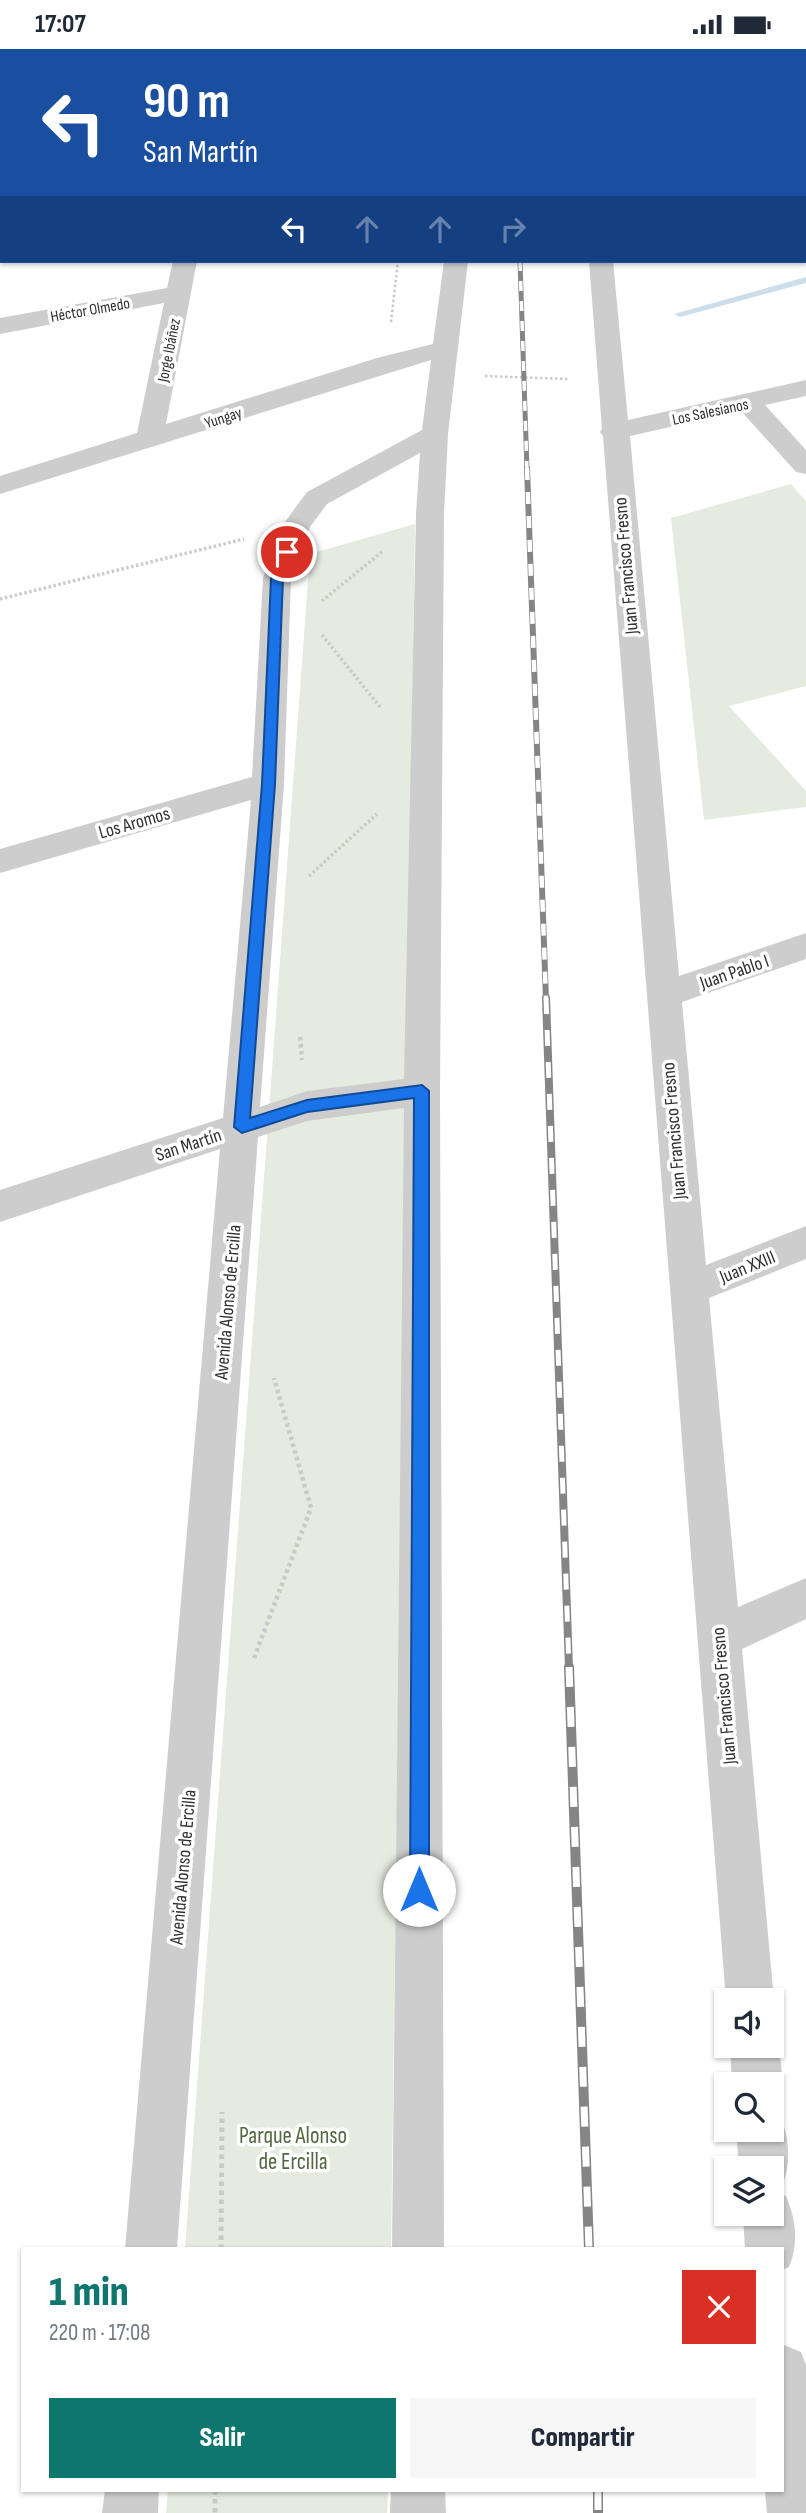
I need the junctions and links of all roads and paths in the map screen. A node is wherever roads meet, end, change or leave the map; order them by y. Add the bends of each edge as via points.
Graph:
1 (185, 263) edge
2 (398, 263) edge
3 (456, 263) edge
4 (601, 263) edge
5 (179, 293) junction
6 (0, 326) edge
7 (444, 362) junction
8 (386, 364) junction
9 (610, 380) junction
10 (806, 388) edge
11 (748, 403) junction
12 (613, 432) junction
13 (435, 434) junction
14 (149, 440) junction
15 (806, 466) edge
16 (0, 485) edge
17 (430, 514) junction
18 (296, 526) junction
19 (0, 599) edge
20 (316, 607) dead end
21 (314, 625) dead end
22 (380, 707) dead end
23 (268, 784) junction
24 (377, 802) dead end
25 (0, 860) edge
26 (305, 878) dead end
27 (806, 946) edge
28 (662, 995) junction
29 (299, 1027) dead end
30 (422, 1091) junction
31 (307, 1106) junction
32 (242, 1127) junction
33 (0, 1206) edge
34 (806, 1242) edge
35 (687, 1290) junction
36 (806, 1598) edge
37 (718, 1638) junction
38 (749, 1988) edge
39 (769, 2226) edge
40 (151, 2247) edge
41 (418, 2247) edge
42 (771, 2247) edge
43 (784, 2393) edge
44 (132, 2492) edge
45 (215, 2492) edge
46 (418, 2492) edge
47 (130, 2513) edge
48 (215, 2513) edge
49 (418, 2513) edge
50 (795, 2513) edge

1 - 5 street, Jorge Ibáñez
2 - 8 path
3 - 7 street
4 - 9 street, Juan Francisco Fresno
5 - 6 street, Héctor Olmedo
5 - 14 street, Jorge Ibáñez
7 - 8 street, Yungay
7 - 9 path
7 - 13 street
8 - 14 street, Yungay
9 - 12 street, Juan Francisco Fresno
10 - 11 street, Los Salesianos
11 - 12 street, Los Salesianos
11 - 15 street
12 - 28 street, Juan Francisco Fresno
13 - 17 street
13 - 18 street, Avenida Alonso de Ercilla via 317,498
14 - 16 street, Yungay
17 - 20 path
17 - 30 street
18 - 19 path
18 - 23 street, Avenida Alonso de Ercilla via 277,578
21 - 22 path
23 - 25 street, Los Aromos
23 - 32 street, Avenida Alonso de Ercilla
24 - 26 path via 377,816
27 - 28 street, Juan Pablo I
28 - 35 street, Juan Francisco Fresno
29 - 31 path
30 - 31 street, San Martín
30 - 41 street
31 - 32 street, San Martín
32 - 33 street, San Martín
32 - 40 street, Avenida Alonso de Ercilla
34 - 35 street, Juan XXIII
35 - 37 street, Juan Francisco Fresno
36 - 37 street
37 - 38 street, Juan Francisco Fresno
39 - 42 street
43 - 50 street
44 - 47 street
45 - 48 path
46 - 49 street

